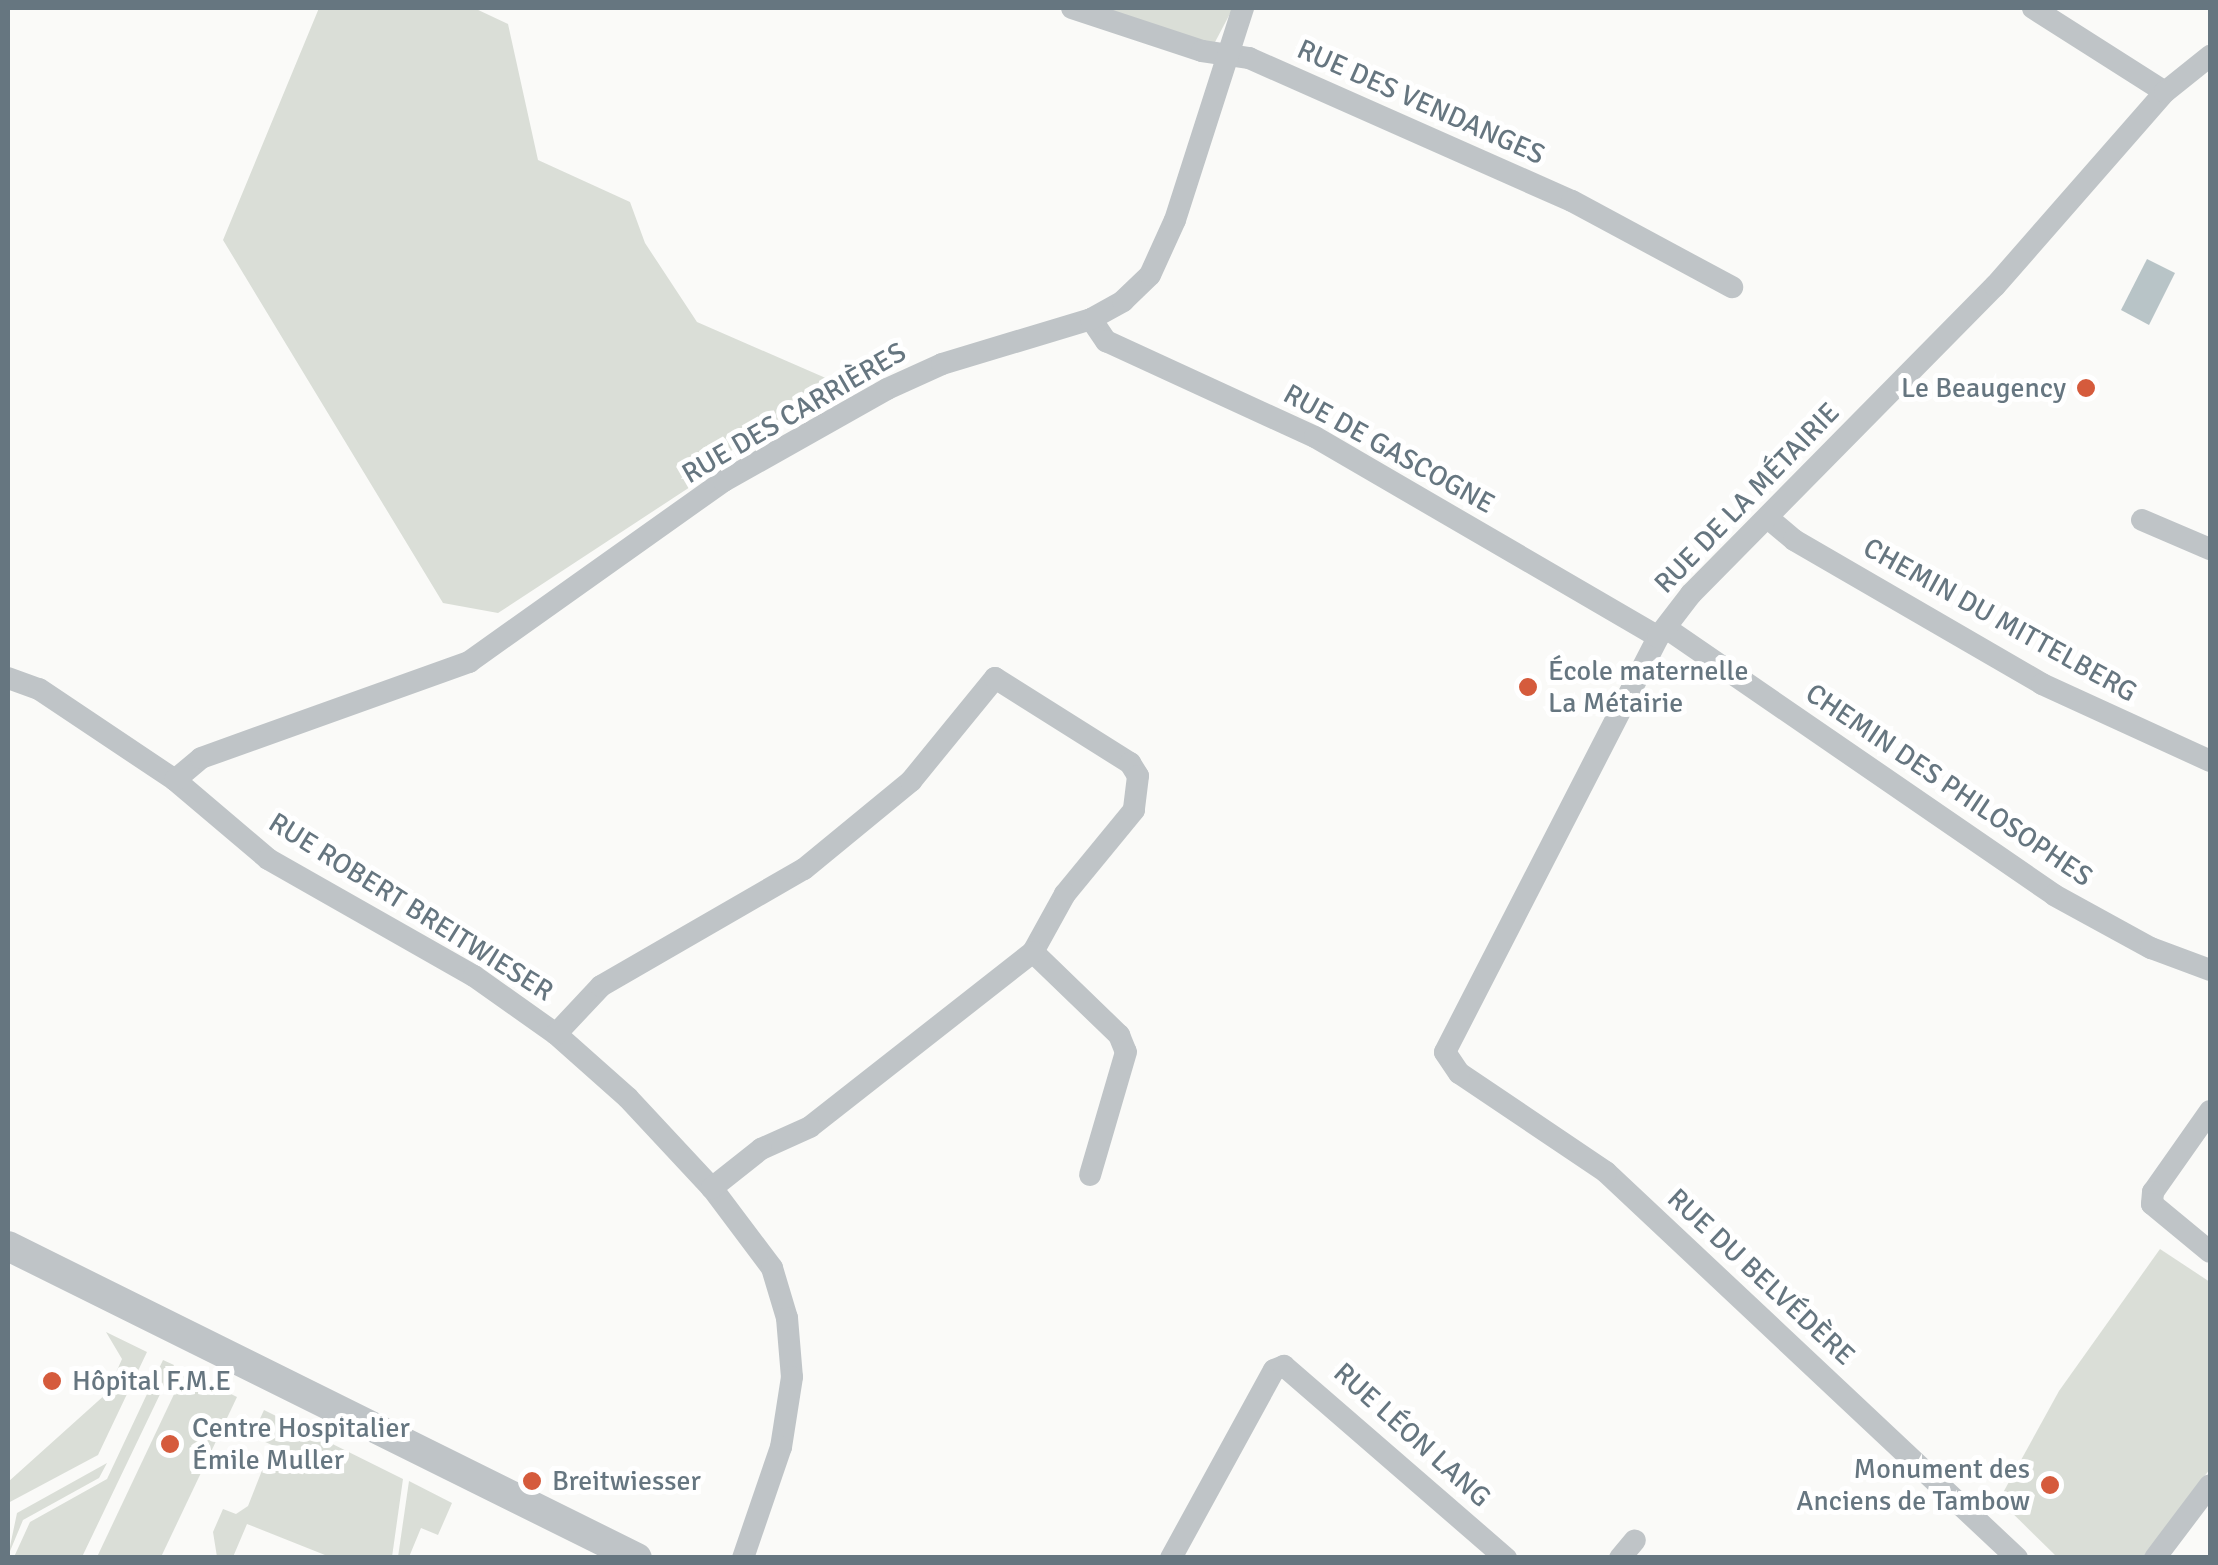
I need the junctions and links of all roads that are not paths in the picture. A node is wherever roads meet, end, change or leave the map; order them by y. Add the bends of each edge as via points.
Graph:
1 (1072, 8) edge
2 (1243, 8) edge
3 (2033, 8) edge
4 (1227, 56) junction
5 (2210, 56) edge
6 (2165, 92) junction
7 (1732, 287) dead end
8 (1091, 318) junction
9 (1768, 518) junction
10 (2142, 520) dead end
11 (2210, 549) edge
12 (1662, 632) junction
13 (8, 678) edge
14 (2210, 762) edge
15 (175, 780) junction
16 (1033, 952) junction
17 (2210, 970) edge
18 (556, 1034) junction
19 (1446, 1063) joint
20 (2210, 1110) edge
21 (1090, 1175) dead end
22 (712, 1188) junction
23 (8, 1246) edge
24 (2210, 1252) edge
25 (2210, 1485) edge
26 (637, 1558) edge
27 (743, 1558) edge
28 (1171, 1558) edge
29 (1506, 1558) edge
30 (2017, 1558) edge
31 (2155, 1558) edge

1 - 4 street, RUE DES VENDANGES
2 - 4 street, RUE DES CARRIÈRES
3 - 6 street
4 - 7 street, RUE DES VENDANGES via 1249,58 1572,201
4 - 8 street, RUE DES CARRIÈRES via 1150,274
5 - 6 street, RUE DE LA MÉTAIRIE
6 - 9 street, RUE DE LA MÉTAIRIE via 1995,286
8 - 12 street, RUE DE GASCOGNE via 1106,340 1315,437
8 - 15 street, RUE DES CARRIÈRES via 887,388 724,481 469,662 201,758
9 - 12 street, RUE DE LA MÉTAIRIE
9 - 14 street, CHEMIN DU MITTELBERG via 1794,540 2042,684
10 - 11 street
12 - 17 street, CHEMIN DES PHILOSOPHES via 2054,895 2151,948
12 - 19 street, RUE DE LA MÉTAIRIE via 1456,1023
13 - 15 street, RUE ROBERT BREITWIESER via 39,689
15 - 18 street, RUE ROBERT BREITWIESER via 268,859 474,976
16 - 18 street via 1065,894 1134,810 1138,776 1116,750 995,678 911,781 804,869 584,998
16 - 21 street via 1119,1035 1126,1052
16 - 22 street via 810,1127 752,1154
18 - 22 street, RUE ROBERT BREITWIESER via 628,1098
19 - 30 street, RUE DU BELVÉDÈRE via 1606,1172
20 - 24 street via 2153,1192 2152,1204
22 - 27 street, RUE ROBERT BREITWIESER via 772,1268 787,1318 792,1377 782,1447
23 - 26 street
25 - 31 street
28 - 29 street, RUE LÉON LANG via 1274,1370 1284,1366

